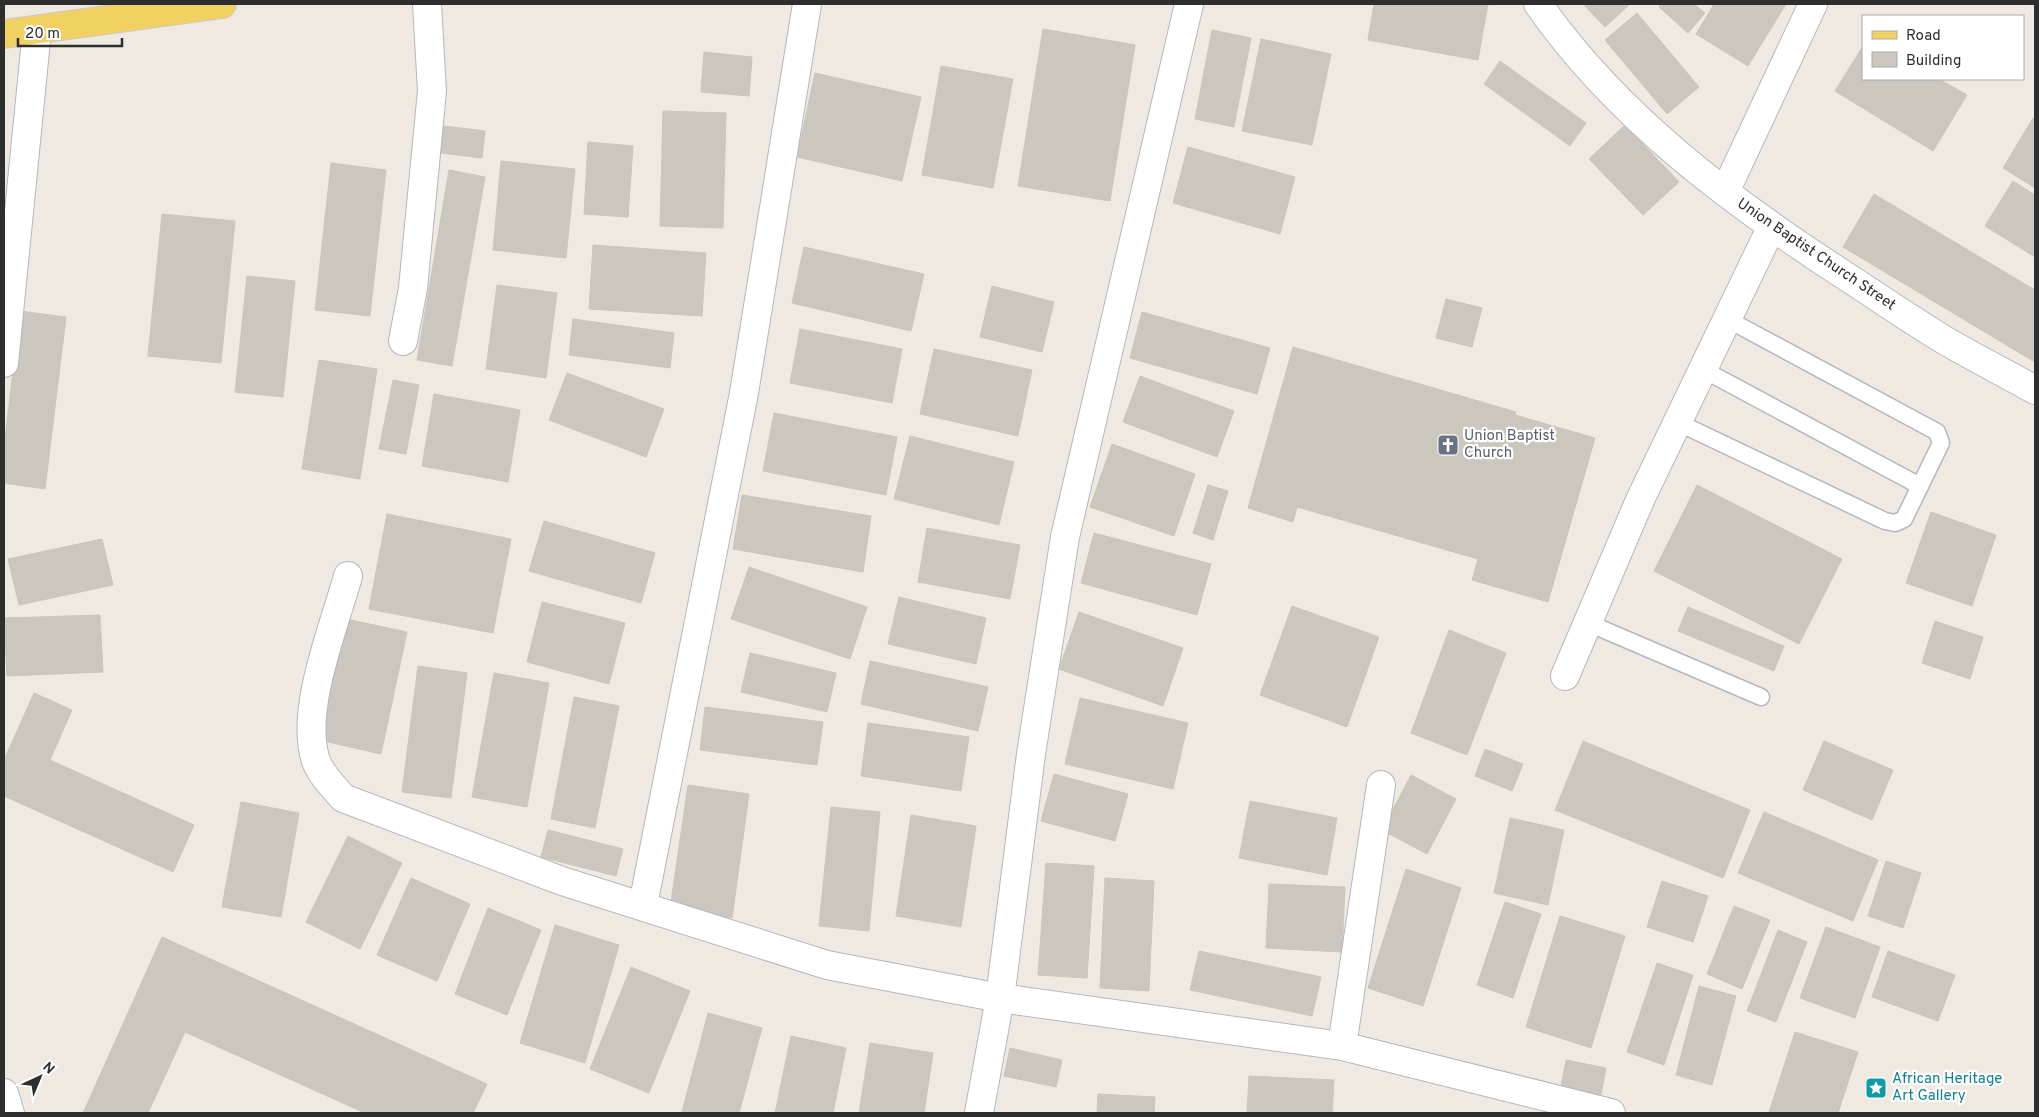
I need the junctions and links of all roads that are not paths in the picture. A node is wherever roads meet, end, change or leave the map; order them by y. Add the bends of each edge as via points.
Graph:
1 (222, 4) edge
2 (427, 4) edge
3 (807, 4) edge
4 (1189, 4) edge
5 (1538, 4) edge
6 (1813, 4) edge
7 (37, 30) junction
8 (4, 34) edge
9 (1725, 192) junction
10 (1771, 228) junction
11 (1729, 320) junction
12 (403, 341) dead end
13 (4, 363) edge
14 (1704, 370) junction
15 (2035, 390) edge
16 (1679, 423) junction
17 (1920, 486) junction
18 (348, 576) dead end
19 (1588, 623) junction
20 (1565, 676) dead end
21 (1761, 697) dead end
22 (1382, 785) dead end
23 (643, 905) junction
24 (1000, 998) junction
25 (1342, 1046) junction
26 (4, 1093) edge
27 (10, 1113) edge
28 (979, 1113) edge
29 (1611, 1113) edge

1 - 7 main road
2 - 12 street via 432,92 412,288
3 - 23 street via 744,393
4 - 24 street via 1065,537 1031,754
5 - 9 street, Union Baptist Church Street via 1615,98
6 - 9 street
7 - 8 main road
7 - 13 street
9 - 10 street, Union Baptist Church Street
10 - 11 street
10 - 15 street, Union Baptist Church Street via 1946,341
11 - 14 street
11 - 17 lane via 1937,432 1941,443
14 - 16 street
14 - 17 lane
16 - 17 lane via 1885,521 1895,523 1904,519
16 - 19 street via 1640,500
18 - 23 street via 312,703 316,762 343,798 562,881
19 - 20 street
19 - 21 lane
22 - 25 street
23 - 24 street via 827,965
24 - 25 street
24 - 28 street
25 - 29 street
26 - 27 street

